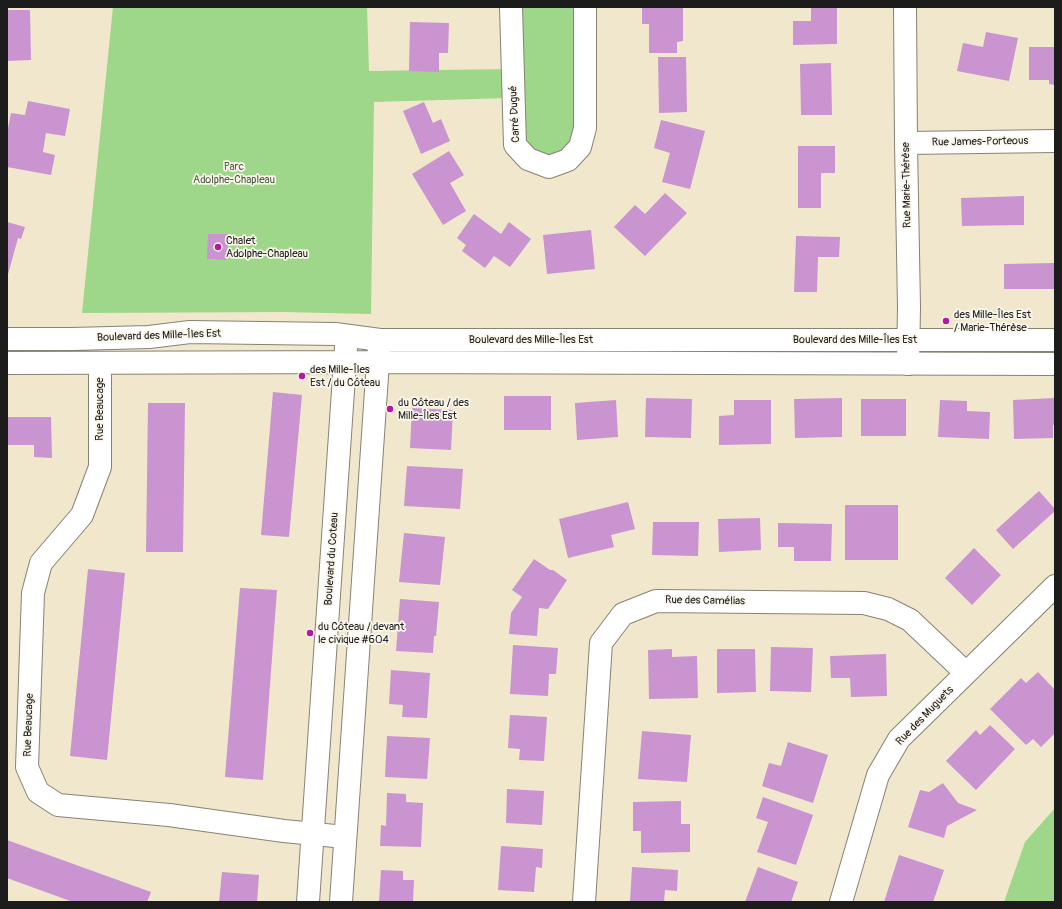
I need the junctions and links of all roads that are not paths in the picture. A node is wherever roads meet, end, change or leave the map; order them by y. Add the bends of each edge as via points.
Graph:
1 (511, 7) edge
2 (585, 7) edge
3 (905, 7) edge
4 (1055, 141) edge
5 (906, 143) junction
6 (346, 336) junction
7 (7, 338) edge
8 (380, 340) junction
9 (909, 340) junction
10 (1055, 340) edge
11 (7, 362) edge
12 (345, 362) junction
13 (377, 362) junction
14 (100, 363) junction
15 (908, 364) junction
16 (1055, 364) edge
17 (1055, 586) edge
18 (966, 673) junction
19 (313, 834) junction
20 (345, 837) junction
21 (308, 902) edge
22 (341, 902) edge
23 (584, 902) edge
24 (841, 902) edge

1 - 2 street, Carré Dugué via 515,145 528,159 549,167 568,160 580,147 585,128
3 - 5 street, Rue Marie-Thérèse
4 - 5 street, Rue James-Porteous
5 - 9 street, Rue Marie-Thérèse
6 - 7 street, Boulevard des Mille-Îles Est via 190,332 150,337
6 - 8 street, Boulevard des Mille-Îles Est
6 - 12 street, Boulevard du Coteau
8 - 9 street, Boulevard des Mille-Îles Est
8 - 13 street
9 - 10 street, Boulevard des Mille-Îles Est
9 - 15 street, Rue Marie-Thérèse
11 - 14 street, Boulevard des Mille-Îles Est
12 - 13 street, Boulevard des Mille-Îles Est
12 - 14 street, Boulevard des Mille-Îles Est
12 - 19 street, Boulevard du Coteau
13 - 15 street, Boulevard des Mille-Îles Est
13 - 20 street
14 - 19 street, Rue Beaucage via 100,467 82,515 41,563 33,593 27,767 38,792 58,805 169,815
15 - 16 street, Boulevard des Mille-Îles Est
17 - 18 street, Rue des Muguets
18 - 23 street, Rue des Camélias via 910,620 888,609 864,603 656,601 623,614 601,643
18 - 24 street, Rue des Muguets via 899,739 878,775
19 - 20 street, Rue Beaucage
19 - 21 street, Boulevard du Coteau
20 - 22 street

